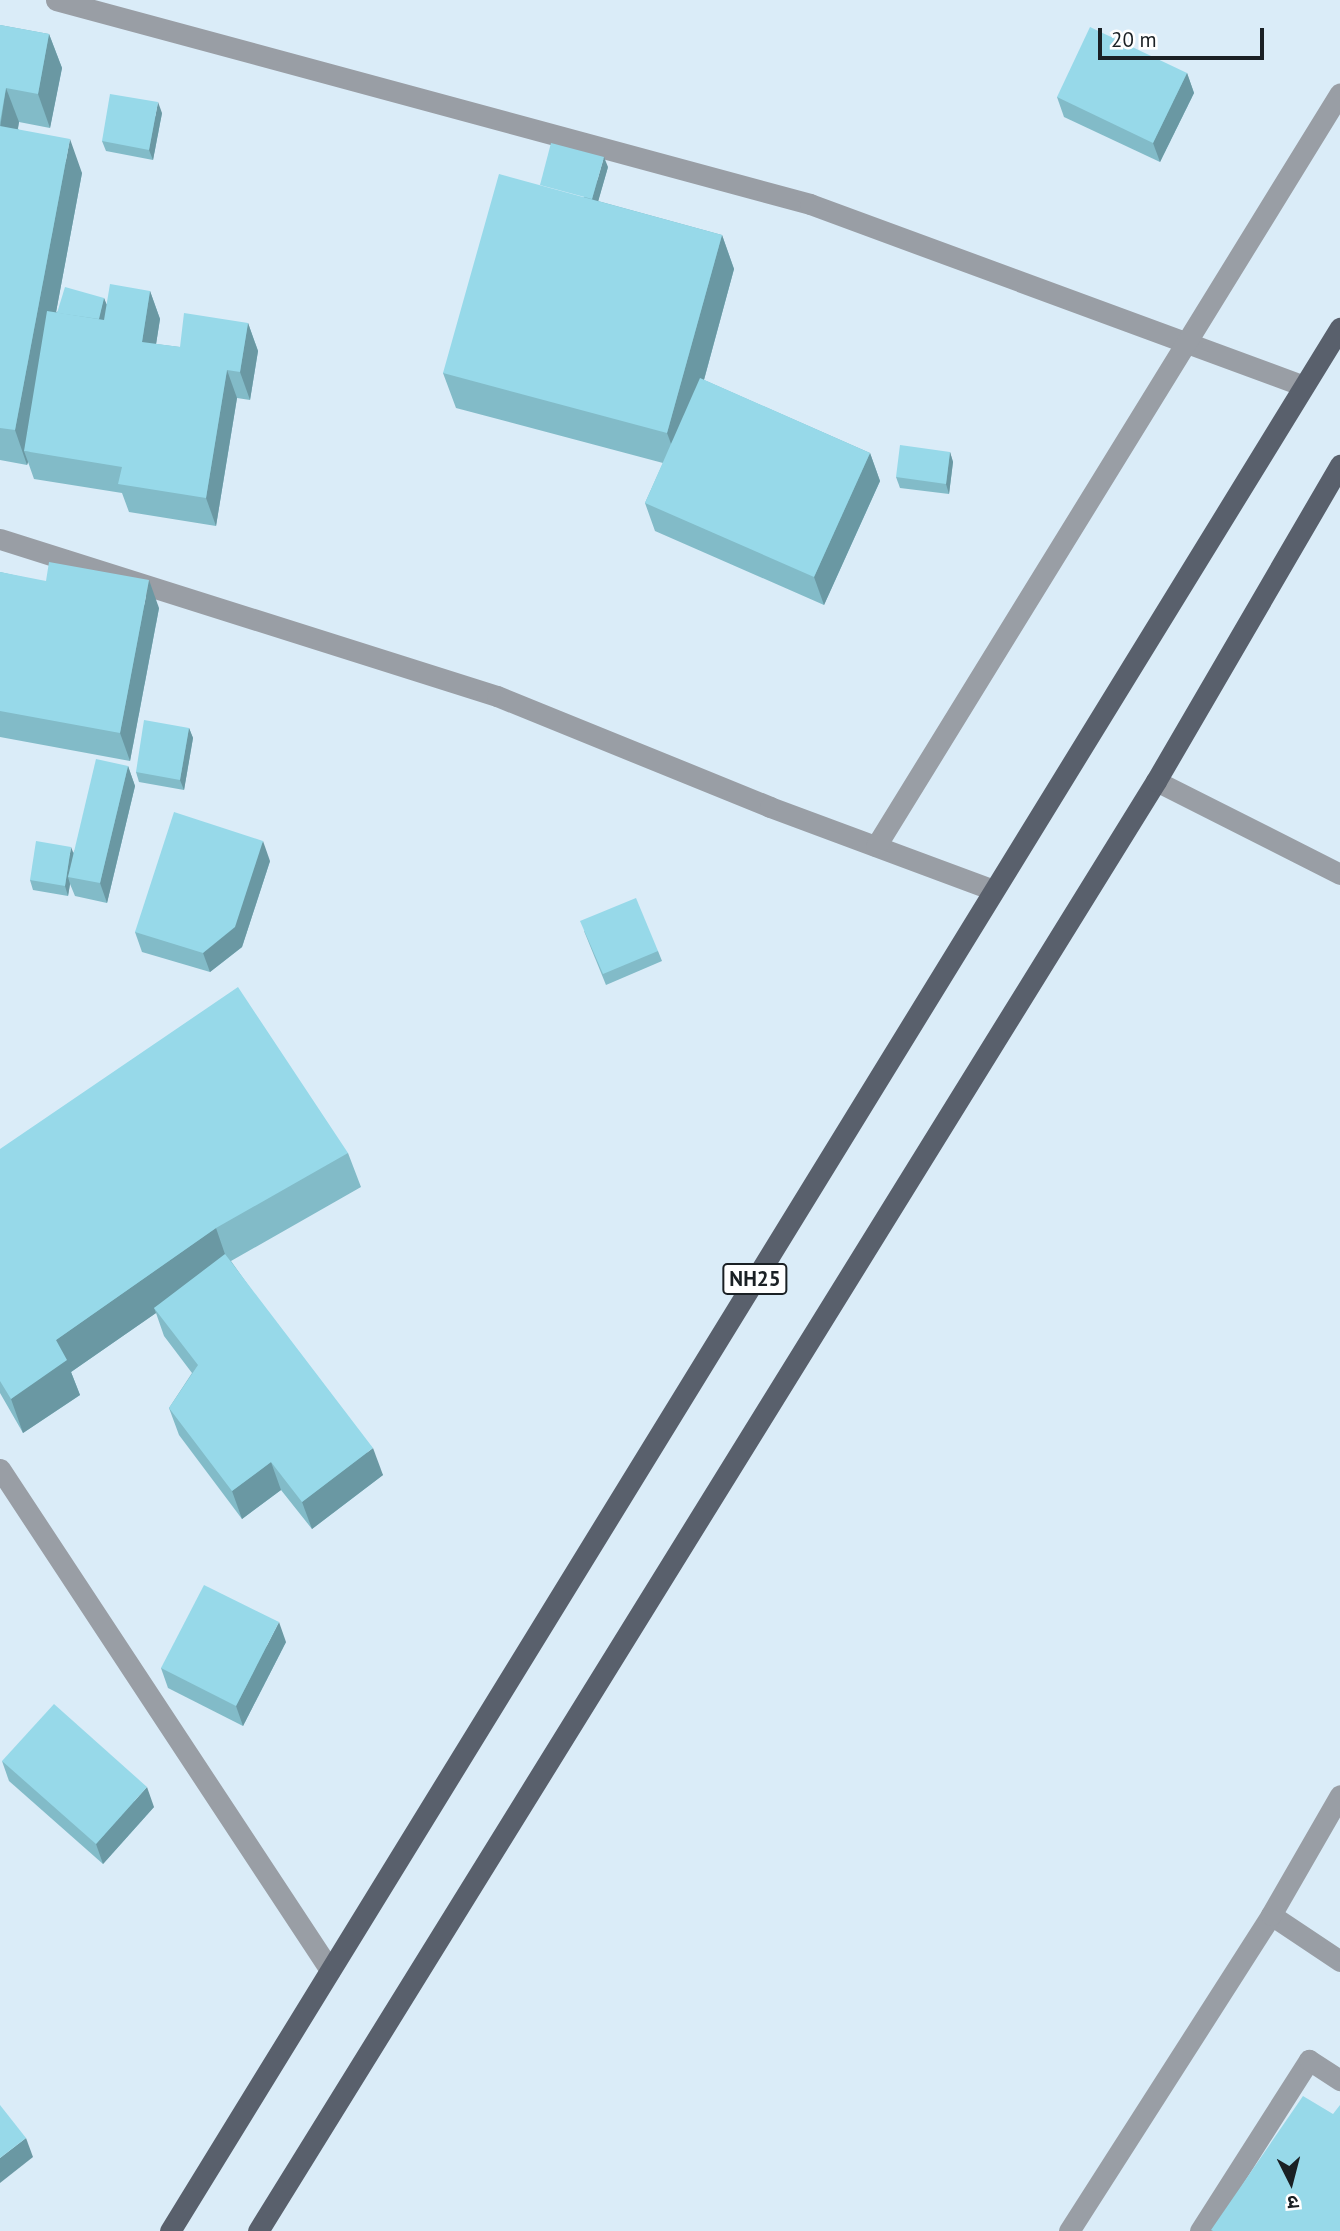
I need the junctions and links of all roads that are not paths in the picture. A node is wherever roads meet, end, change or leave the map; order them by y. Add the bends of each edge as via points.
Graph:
1 (56, 0) edge
2 (1340, 93) edge
3 (1340, 328) edge
4 (1187, 343) junction
5 (1304, 386) junction
6 (1340, 465) edge
7 (0, 539) edge
8 (1156, 781) junction
9 (876, 846) junction
10 (1340, 874) edge
11 (993, 890) junction
12 (0, 1469) edge
13 (1340, 1795) edge
14 (1271, 1914) junction
15 (1340, 1961) edge
16 (330, 1970) junction
17 (1340, 2080) edge
18 (170, 2231) edge
19 (258, 2231) edge
20 (1069, 2231) edge
21 (1200, 2231) edge

1 - 4 street via 810,204
2 - 4 street
3 - 5 main road, NH25
4 - 5 street
4 - 9 street
5 - 11 main road, NH25
6 - 8 main road
7 - 9 street via 497,696
8 - 10 street
8 - 19 main road
9 - 11 street
11 - 16 main road, NH25
12 - 16 street
13 - 14 street
14 - 15 street
14 - 20 street
16 - 18 main road, NH25
17 - 21 street via 1309,2060

